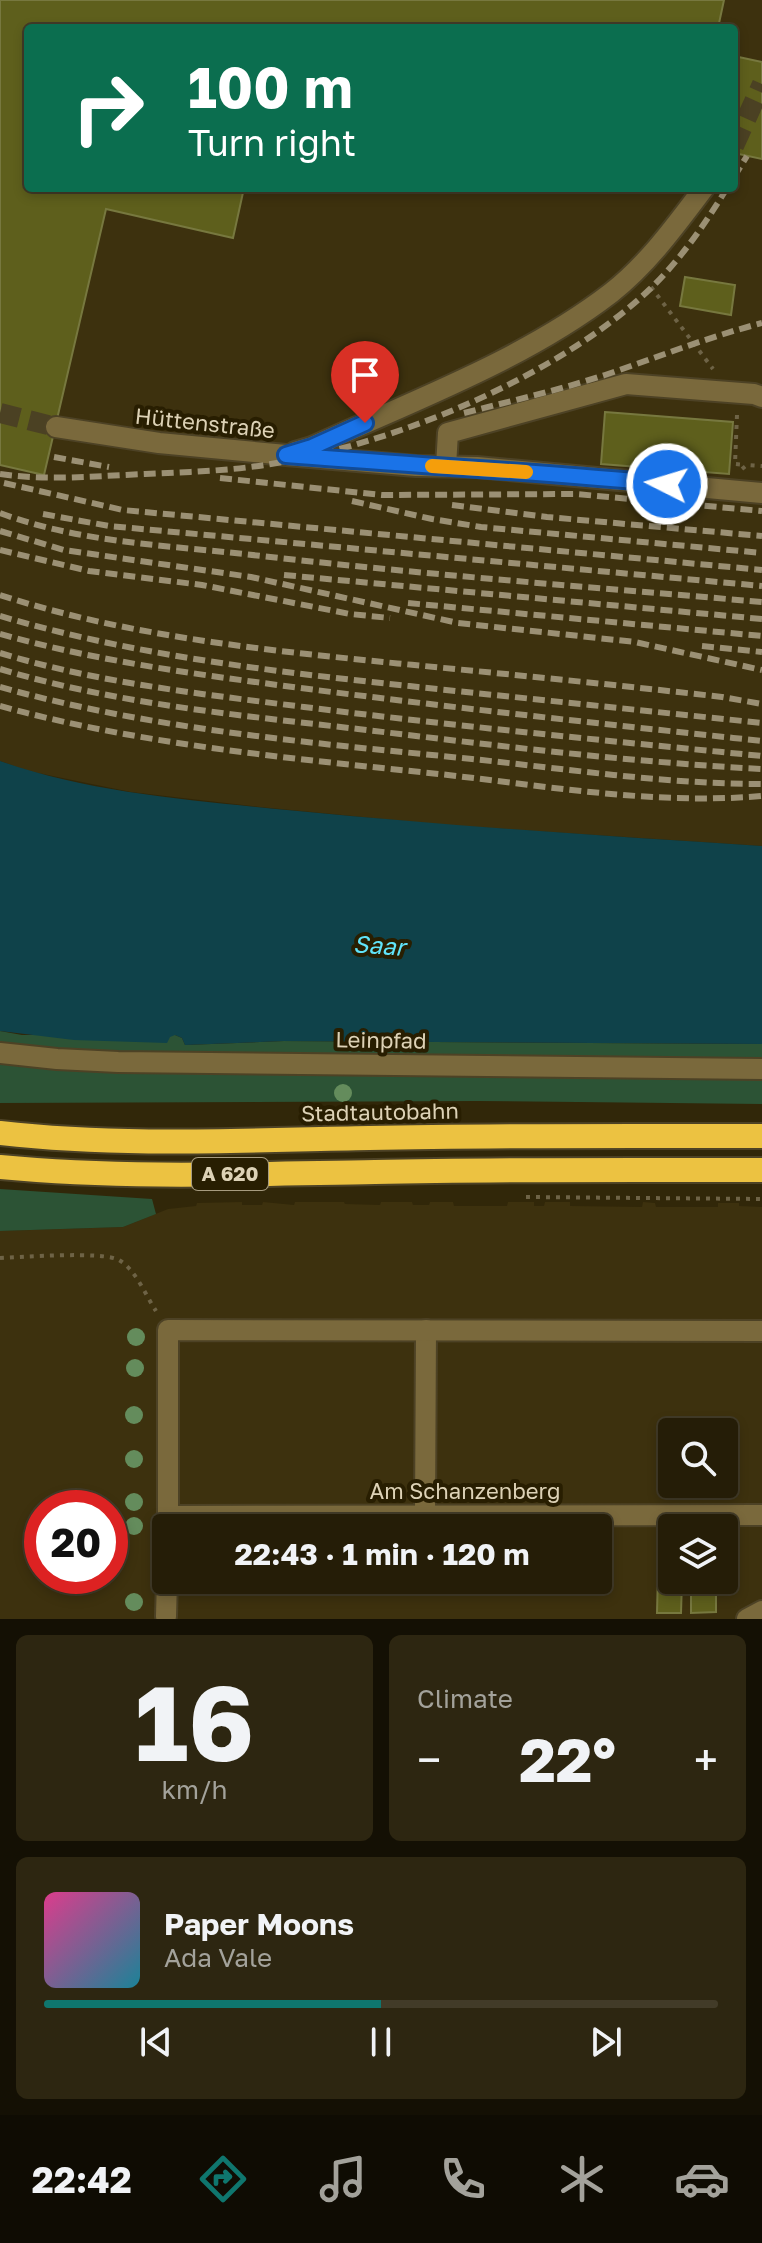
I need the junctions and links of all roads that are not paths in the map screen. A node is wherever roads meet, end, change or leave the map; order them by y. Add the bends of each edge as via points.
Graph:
1 (701, 192) edge
2 (762, 397) edge
3 (56, 427) tunnel mouth
4 (286, 455) junction
5 (446, 466) junction
6 (762, 493) edge
7 (0, 1053) edge
8 (762, 1069) edge
9 (0, 1133) edge
10 (762, 1136) edge
11 (0, 1167) edge
12 (762, 1170) edge
13 (426, 1330) junction
14 (762, 1331) edge
15 (168, 1514) edge
16 (425, 1514) edge
17 (612, 1515) edge
18 (762, 1515) edge
19 (167, 1594) edge
20 (762, 1611) edge
21 (166, 1616) dead end
22 (747, 1619) edge

1 - 4 street via 660,245 612,292 548,335
2 - 5 street via 626,384 448,433
3 - 4 street, Hüttenstraße
4 - 5 street, Hüttenstraße
5 - 6 street, Hüttenstraße
7 - 8 street, Leinpfad via 118,1062
9 - 10 highway, Stadtautobahn / A 620 via 68,1141
11 - 12 highway, A 620 via 65,1174
13 - 14 street
13 - 15 street via 168,1330
13 - 16 street
17 - 18 street, Am Schanzenberg
19 - 21 street
20 - 22 street

